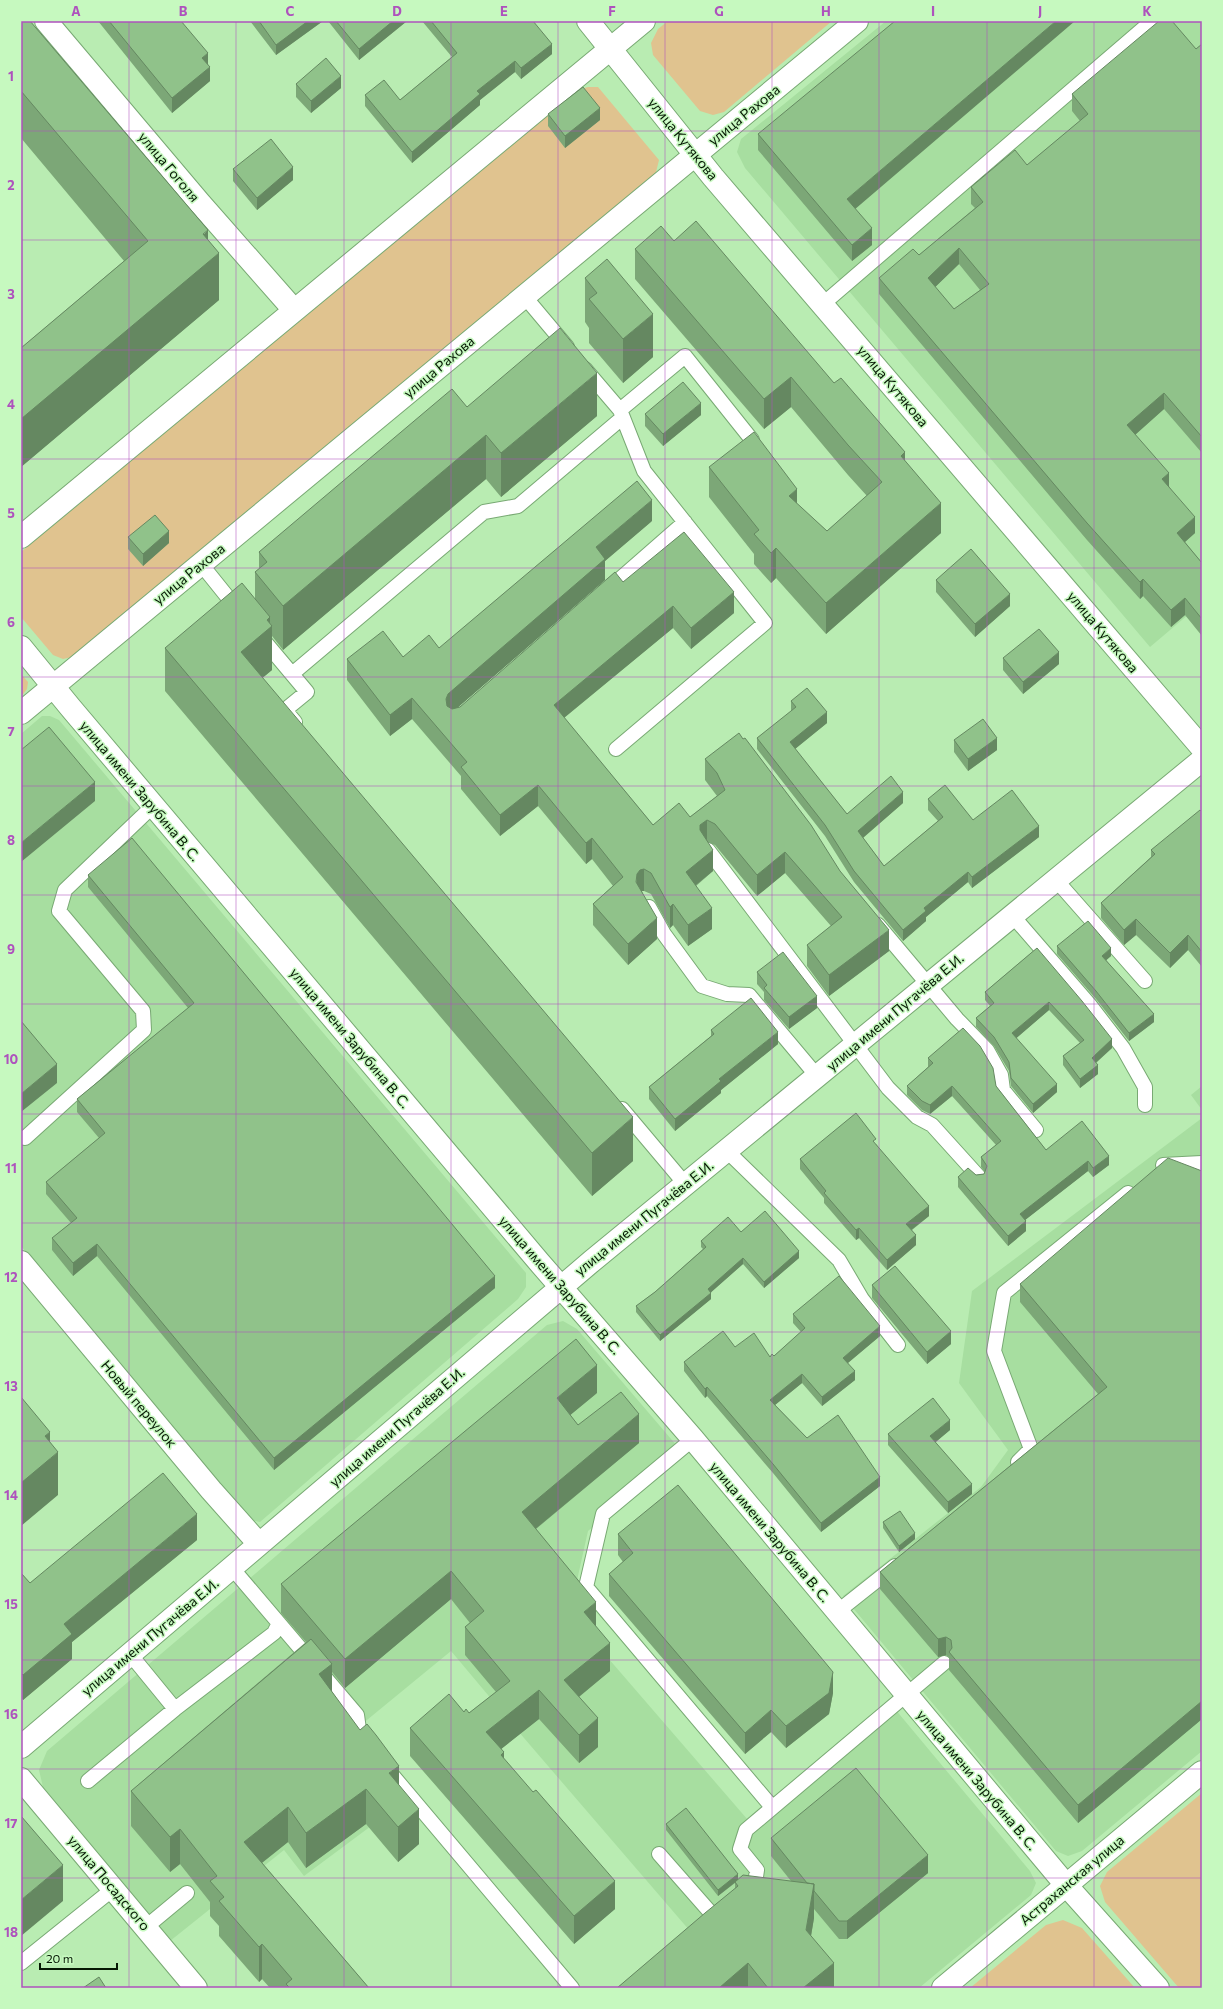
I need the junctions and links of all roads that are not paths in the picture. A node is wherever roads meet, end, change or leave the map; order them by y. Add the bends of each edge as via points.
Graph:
1 (46, 21) edge
2 (588, 21) edge
3 (644, 21) edge
4 (857, 21) edge
5 (1152, 21) edge
6 (610, 48) junction
7 (695, 155) junction
8 (524, 297) junction
9 (823, 304) junction
10 (294, 310) junction
11 (621, 414) junction
12 (752, 440) edge
13 (685, 522) junction
14 (21, 538) edge
15 (201, 564) junction
16 (593, 602) edge
17 (21, 647) edge
18 (292, 674) junction
19 (52, 686) junction
20 (21, 713) edge
21 (305, 734) edge
22 (1202, 748) edge
23 (616, 749) dead end
24 (1202, 760) edge
25 (153, 806) junction
26 (708, 850) edge
27 (1056, 880) junction
28 (644, 899) edge
29 (1012, 915) junction
30 (871, 917) edge
31 (1145, 981) dead end
32 (928, 985) junction
33 (856, 1046) junction
34 (817, 1076) junction
35 (614, 1100) edge
36 (1145, 1105) dead end
37 (1036, 1130) dead end
38 (25, 1138) dead end
39 (727, 1150) junction
40 (1202, 1163) edge
41 (1152, 1174) edge
42 (979, 1177) edge
43 (1139, 1184) edge
44 (686, 1185) junction
45 (21, 1262) edge
46 (560, 1287) junction
47 (898, 1345) dead end
48 (692, 1439) junction
49 (1010, 1470) edge
50 (259, 1544) junction
51 (904, 1559) edge
52 (232, 1568) junction
53 (837, 1612) junction
54 (279, 1623) junction
55 (130, 1654) junction
56 (944, 1663) dead end
57 (905, 1694) junction
58 (175, 1709) junction
59 (21, 1747) edge
60 (1202, 1772) edge
61 (21, 1779) edge
62 (88, 1781) dead end
63 (772, 1807) junction
64 (659, 1854) dead end
65 (1066, 1885) junction
66 (113, 1889) junction
67 (186, 1893) dead end
68 (741, 1900) edge
69 (729, 1910) edge
70 (146, 1927) junction
71 (21, 1962) edge
72 (196, 1988) edge
73 (572, 1988) edge
74 (943, 1988) edge
75 (1158, 1988) edge

1 - 10 street, улица Гоголя
2 - 6 street, улица Кутякова
3 - 6 street
4 - 7 street, улица Рахова
5 - 9 lane
6 - 7 street, улица Кутякова
6 - 10 street
7 - 8 street, улица Рахова
7 - 9 street, улица Кутякова
8 - 11 lane
8 - 15 street, улица Рахова
9 - 22 street, улица Кутякова
10 - 14 street
11 - 12 lane via 685,356
11 - 13 lane via 644,471
11 - 18 lane via 518,506 484,512
13 - 16 lane
13 - 23 lane via 765,622
15 - 18 lane
15 - 19 street, улица Рахова
17 - 19 street, улица имени Зарубина В. С.
18 - 21 lane via 308,692 285,710
19 - 20 street, улица Рахова
19 - 25 street, улица имени Зарубина В. С.
24 - 27 street, улица имени Пугачёва Е.И.
25 - 38 lane via 65,890 59,911 143,1011 144,1030
25 - 46 street, улица имени Зарубина В. С.
26 - 33 lane
27 - 29 street, улица имени Пугачёва Е.И.
27 - 31 lane
28 - 34 lane via 664,934 702,986 727,994 749,995
29 - 32 street, улица имени Пугачёва Е.И.
29 - 36 lane via 1090,1004 1123,1048 1145,1087
30 - 32 lane
32 - 33 street, улица имени Пугачёва Е.И.
32 - 37 lane via 987,1050 1001,1075 1003,1090
33 - 34 street, улица имени Пугачёва Е.И.
33 - 42 lane via 888,1088 917,1117 932,1125
34 - 39 street, улица имени Пугачёва Е.И.
35 - 44 lane
39 - 44 street, улица имени Пугачёва Е.И.
39 - 47 lane via 839,1260 862,1299
40 - 41 lane via 1164,1164
43 - 49 lane via 1004,1293 994,1351 1031,1449
44 - 46 street, улица имени Пугачёва Е.И.
45 - 50 street, Новый переулок
46 - 48 street, улица имени Зарубина В. С.
46 - 50 street, улица имени Пугачёва Е.И.
48 - 53 street, улица имени Зарубина В. С.
48 - 63 lane via 603,1514 586,1587
50 - 52 street, улица имени Пугачёва Е.И.
51 - 53 lane
52 - 54 lane
52 - 55 street, улица имени Пугачёва Е.И.
53 - 57 street, улица имени Зарубина В. С.
54 - 58 lane via 274,1633
54 - 73 lane via 356,1715 360,1737
55 - 58 lane
55 - 59 street, улица имени Пугачёва Е.И.
56 - 57 lane
57 - 63 lane
57 - 65 street, улица имени Зарубина В. С.
58 - 62 lane
60 - 65 street, Астраханская улица
61 - 66 street, улица Посадского
63 - 68 lane via 746,1830 740,1849 757,1870 754,1890
64 - 69 lane via 717,1920
65 - 74 street, Астраханская улица
65 - 75 street, улица имени Зарубина В. С.
66 - 70 street, улица Посадского
66 - 71 lane
67 - 70 lane
70 - 72 street, улица Посадского

